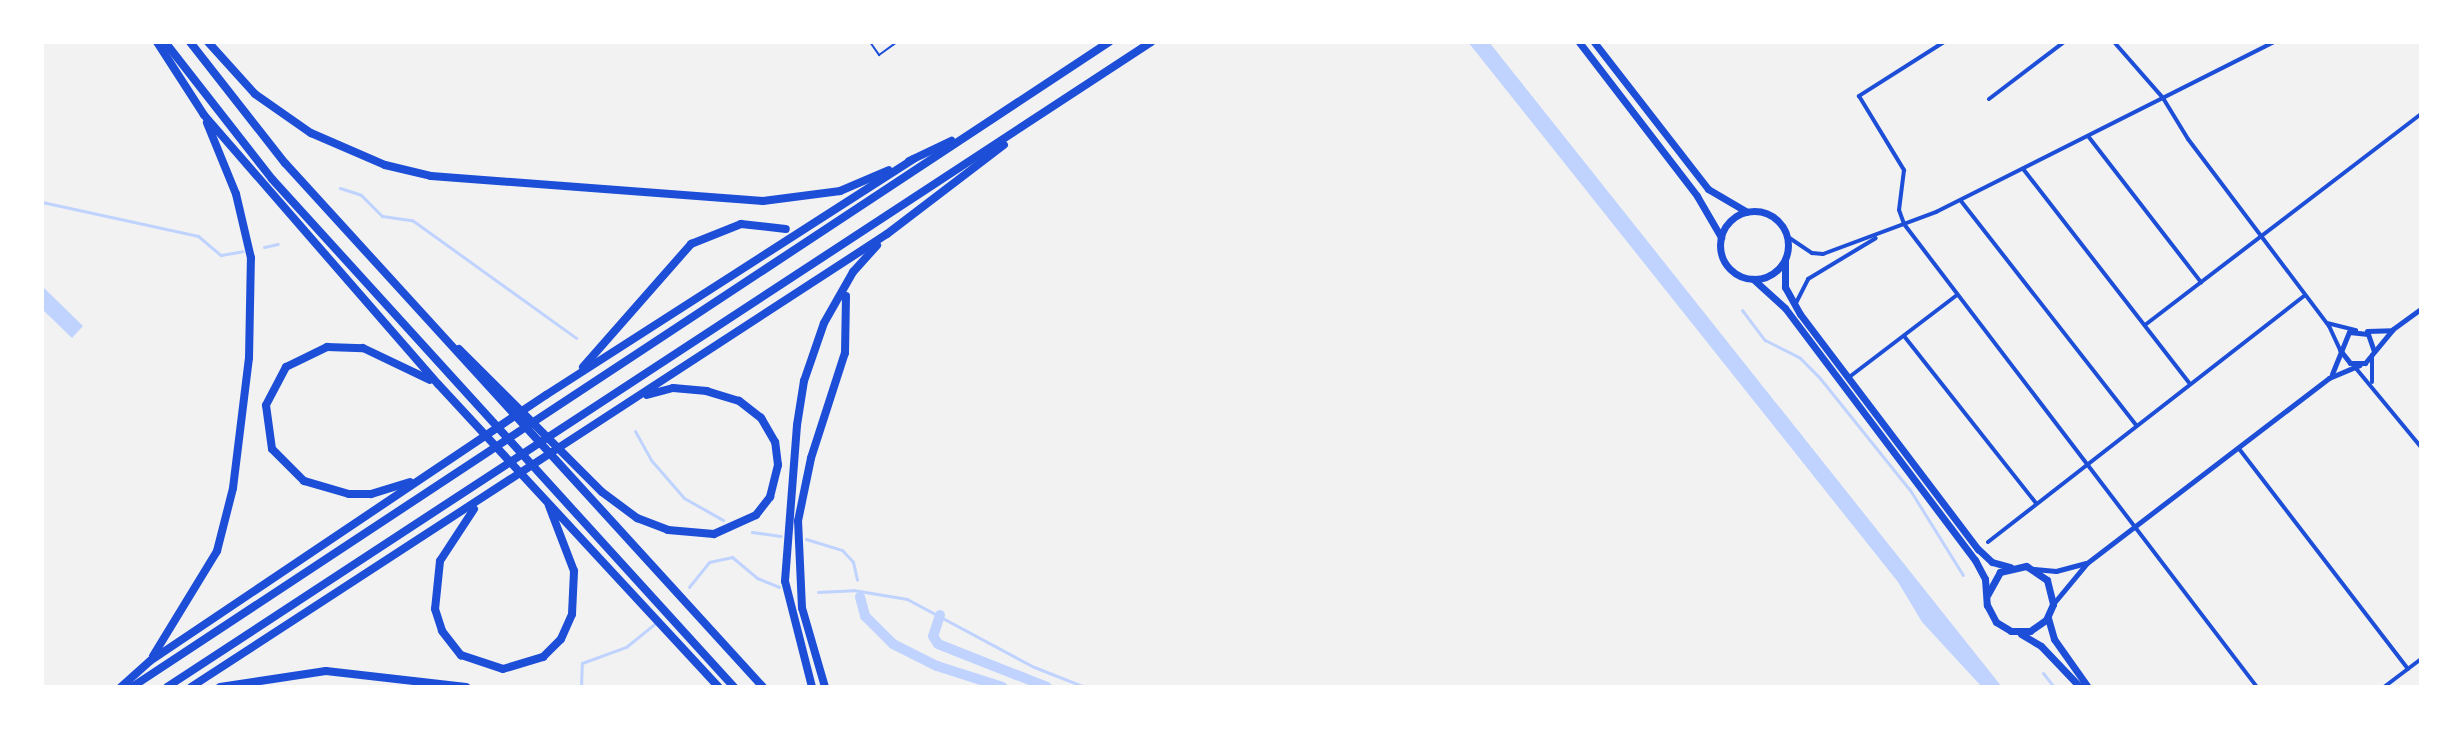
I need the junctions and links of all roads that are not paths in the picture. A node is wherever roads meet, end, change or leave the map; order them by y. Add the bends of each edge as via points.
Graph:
1 (157, 42) edge
2 (165, 42) edge
3 (190, 42) edge
4 (208, 42) edge
5 (870, 42) edge
6 (897, 42) edge
7 (1109, 42) edge
8 (1151, 42) edge
9 (1579, 42) edge
10 (1595, 42) edge
11 (1944, 42) edge
12 (2064, 42) edge
13 (2114, 42) edge
14 (2274, 42) edge
15 (2163, 98) junction
16 (1989, 99) dead end
17 (2421, 114) edge
18 (204, 115) junction
19 (1036, 119) junction
20 (983, 125) junction
21 (2088, 136) junction
22 (914, 159) junction
23 (2023, 169) junction
24 (1961, 201) junction
25 (1747, 212) junction
26 (1904, 224) junction
27 (786, 229) dead end
28 (1885, 233) junction
29 (887, 234) junction
30 (1721, 237) junction
31 (1788, 237) junction
32 (2260, 237) junction
33 (1785, 260) junction
34 (1753, 279) junction
35 (2201, 282) junction
36 (1957, 295) junction
37 (846, 296) dead end
38 (2304, 296) junction
39 (2421, 309) edge
40 (1800, 314) junction
41 (2325, 322) junction
42 (2145, 325) junction
43 (434, 328) junction
44 (2393, 329) junction
45 (2358, 330) junction
46 (1904, 336) junction
47 (2340, 350) junction
48 (2373, 354) junction
49 (2354, 364) junction
50 (575, 376) junction
51 (1848, 378) junction
52 (2329, 378) junction
53 (2189, 383) junction
54 (438, 384) junction
55 (2373, 384) junction
56 (631, 401) junction
57 (2136, 425) junction
58 (2421, 447) edge
59 (2240, 450) junction
60 (2086, 463) junction
61 (427, 475) junction
62 (488, 495) junction
63 (547, 502) junction
64 (2036, 503) junction
65 (2135, 526) junction
66 (1988, 542) dead end
67 (2087, 563) junction
68 (2012, 567) junction
69 (2033, 569) junction
70 (1987, 595) junction
71 (2053, 605) junction
72 (2049, 616) junction
73 (2011, 631) junction
74 (2421, 659) edge
75 (150, 661) junction
76 (2408, 669) junction
77 (121, 687) edge
78 (132, 687) edge
79 (167, 687) edge
80 (191, 687) edge
81 (220, 687) edge
82 (466, 687) edge
83 (719, 687) edge
84 (734, 687) edge
85 (763, 687) edge
86 (812, 687) edge
87 (825, 687) edge
88 (2080, 687) edge
89 (2088, 687) edge
90 (2257, 687) edge
91 (2384, 687) edge

1 - 18 highway
2 - 84 highway via 272,179
3 - 43 highway via 285,163
4 - 22 highway via 255,94 311,133 373,161 431,176 732,200 794,200 840,191
5 - 6 lane via 879,55
7 - 20 highway
8 - 19 highway
9 - 30 main road via 1697,196
10 - 25 main road via 1708,189
11 - 26 street via 1859,96 1904,170 1899,210
12 - 16 street
13 - 15 street
14 - 15 street
15 - 21 street
15 - 32 street
17 - 32 street
18 - 54 highway
18 - 75 highway via 245,226 252,291 249,358 233,488 217,551
19 - 29 highway
19 - 79 highway
20 - 22 highway
20 - 78 highway
21 - 23 street
21 - 35 street
22 - 50 highway
23 - 24 street
23 - 42 street
24 - 26 street
24 - 57 street
25 - 30 main road via 1730,220
25 - 31 main road via 1768,214
26 - 28 street
26 - 36 street
27 - 50 highway via 741,224 691,244
28 - 31 street via 1823,254
28 - 40 street via 1808,279 1796,299
29 - 56 highway
29 - 86 highway via 837,297 813,350 802,395 787,511 785,581
30 - 34 main road via 1723,260 1741,277
31 - 33 main road
32 - 35 street
32 - 38 street
33 - 34 main road via 1772,275
33 - 40 main road via 1785,287
34 - 70 main road via 1785,308 1975,560
35 - 42 street
36 - 46 street
36 - 60 street
37 - 87 highway via 845,353 811,458 798,521 802,608
38 - 41 street
38 - 53 street
39 - 44 street
40 - 51 main road
41 - 45 street
41 - 47 street
42 - 53 street
43 - 56 highway via 486,372 602,492 637,518 668,530 714,534 746,523 764,506 777,476 777,453 755,412 722,394 690,389 657,391
43 - 85 highway
44 - 45 street
44 - 48 street
45 - 47 street via 2345,336
45 - 48 street via 2372,339
46 - 51 street
46 - 64 street
47 - 49 street
47 - 52 street
48 - 49 street
48 - 55 street
49 - 52 street
49 - 55 street
50 - 61 highway
51 - 68 main road via 1983,554
52 - 59 street
53 - 57 street
54 - 61 highway via 386,355 327,347 286,367 265,409 274,453 308,483 371,494
54 - 63 highway
55 - 58 street
56 - 62 highway
57 - 60 street
59 - 65 street
59 - 76 street
60 - 64 street
60 - 65 street
61 - 75 highway
62 - 63 highway via 449,540 434,595 446,639 461,655 491,668 534,662 552,650 567,627 575,601 574,571
62 - 80 highway
63 - 83 highway
64 - 66 street
65 - 67 street
65 - 90 street
67 - 69 street via 2056,571
67 - 71 street
68 - 69 main road
68 - 70 main road via 1996,576
69 - 71 main road via 2048,581
70 - 73 main road via 1992,617
71 - 72 main road
72 - 73 main road via 2032,630
72 - 89 main road via 2054,639
73 - 88 main road via 2041,646
74 - 76 street
75 - 77 highway
76 - 91 street
81 - 82 highway via 315,671

